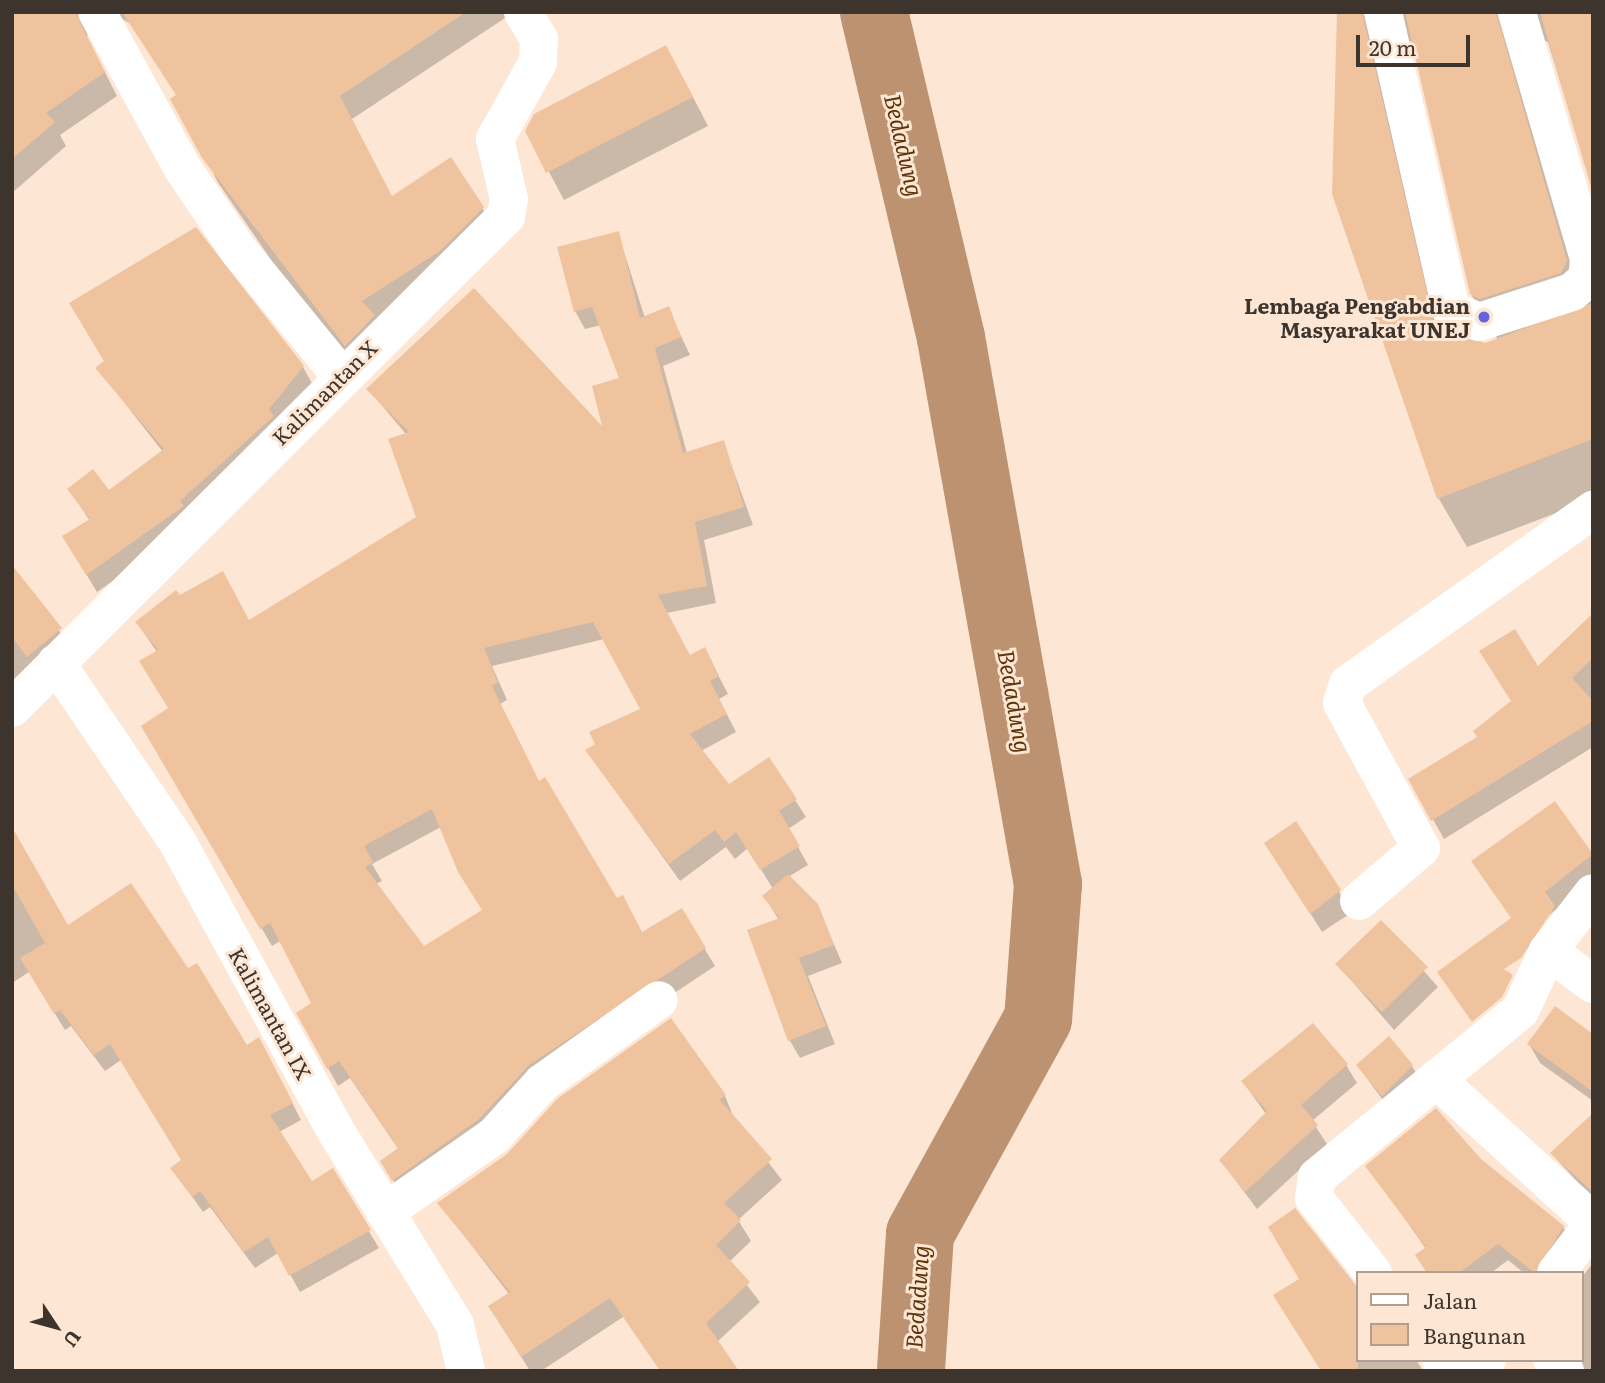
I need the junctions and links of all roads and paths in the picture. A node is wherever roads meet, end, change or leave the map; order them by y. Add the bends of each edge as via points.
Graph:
1 (96, 12) edge
2 (1383, 12) edge
3 (1517, 12) edge
4 (531, 25) edge
5 (340, 375) junction
6 (1593, 510) edge
7 (56, 663) junction
8 (12, 708) edge
9 (1593, 892) edge
10 (1359, 901) dead end
11 (1548, 951) junction
12 (1593, 984) edge
13 (659, 1000) dead end
14 (1436, 1079) junction
15 (385, 1212) junction
16 (1593, 1223) edge
17 (1372, 1271) edge
18 (1557, 1271) edge
19 (466, 1371) edge

1 - 5 street via 183,169 239,251
2 - 3 street via 1451,310 1479,322 1572,292 1587,279 1589,259
4 - 5 street, Kalimantan X via 538,62 495,139 509,199 506,216
5 - 7 street, Kalimantan X
6 - 10 street via 1348,684 1342,703 1421,848
7 - 8 street, Kalimantan X
7 - 15 street, Kalimantan IX via 177,841
9 - 11 street
11 - 12 street
11 - 14 street via 1520,1011
13 - 15 street via 542,1083 494,1136
14 - 16 street
14 - 17 street via 1328,1166 1311,1187
15 - 19 street, Kalimantan IX via 455,1325
16 - 18 street

